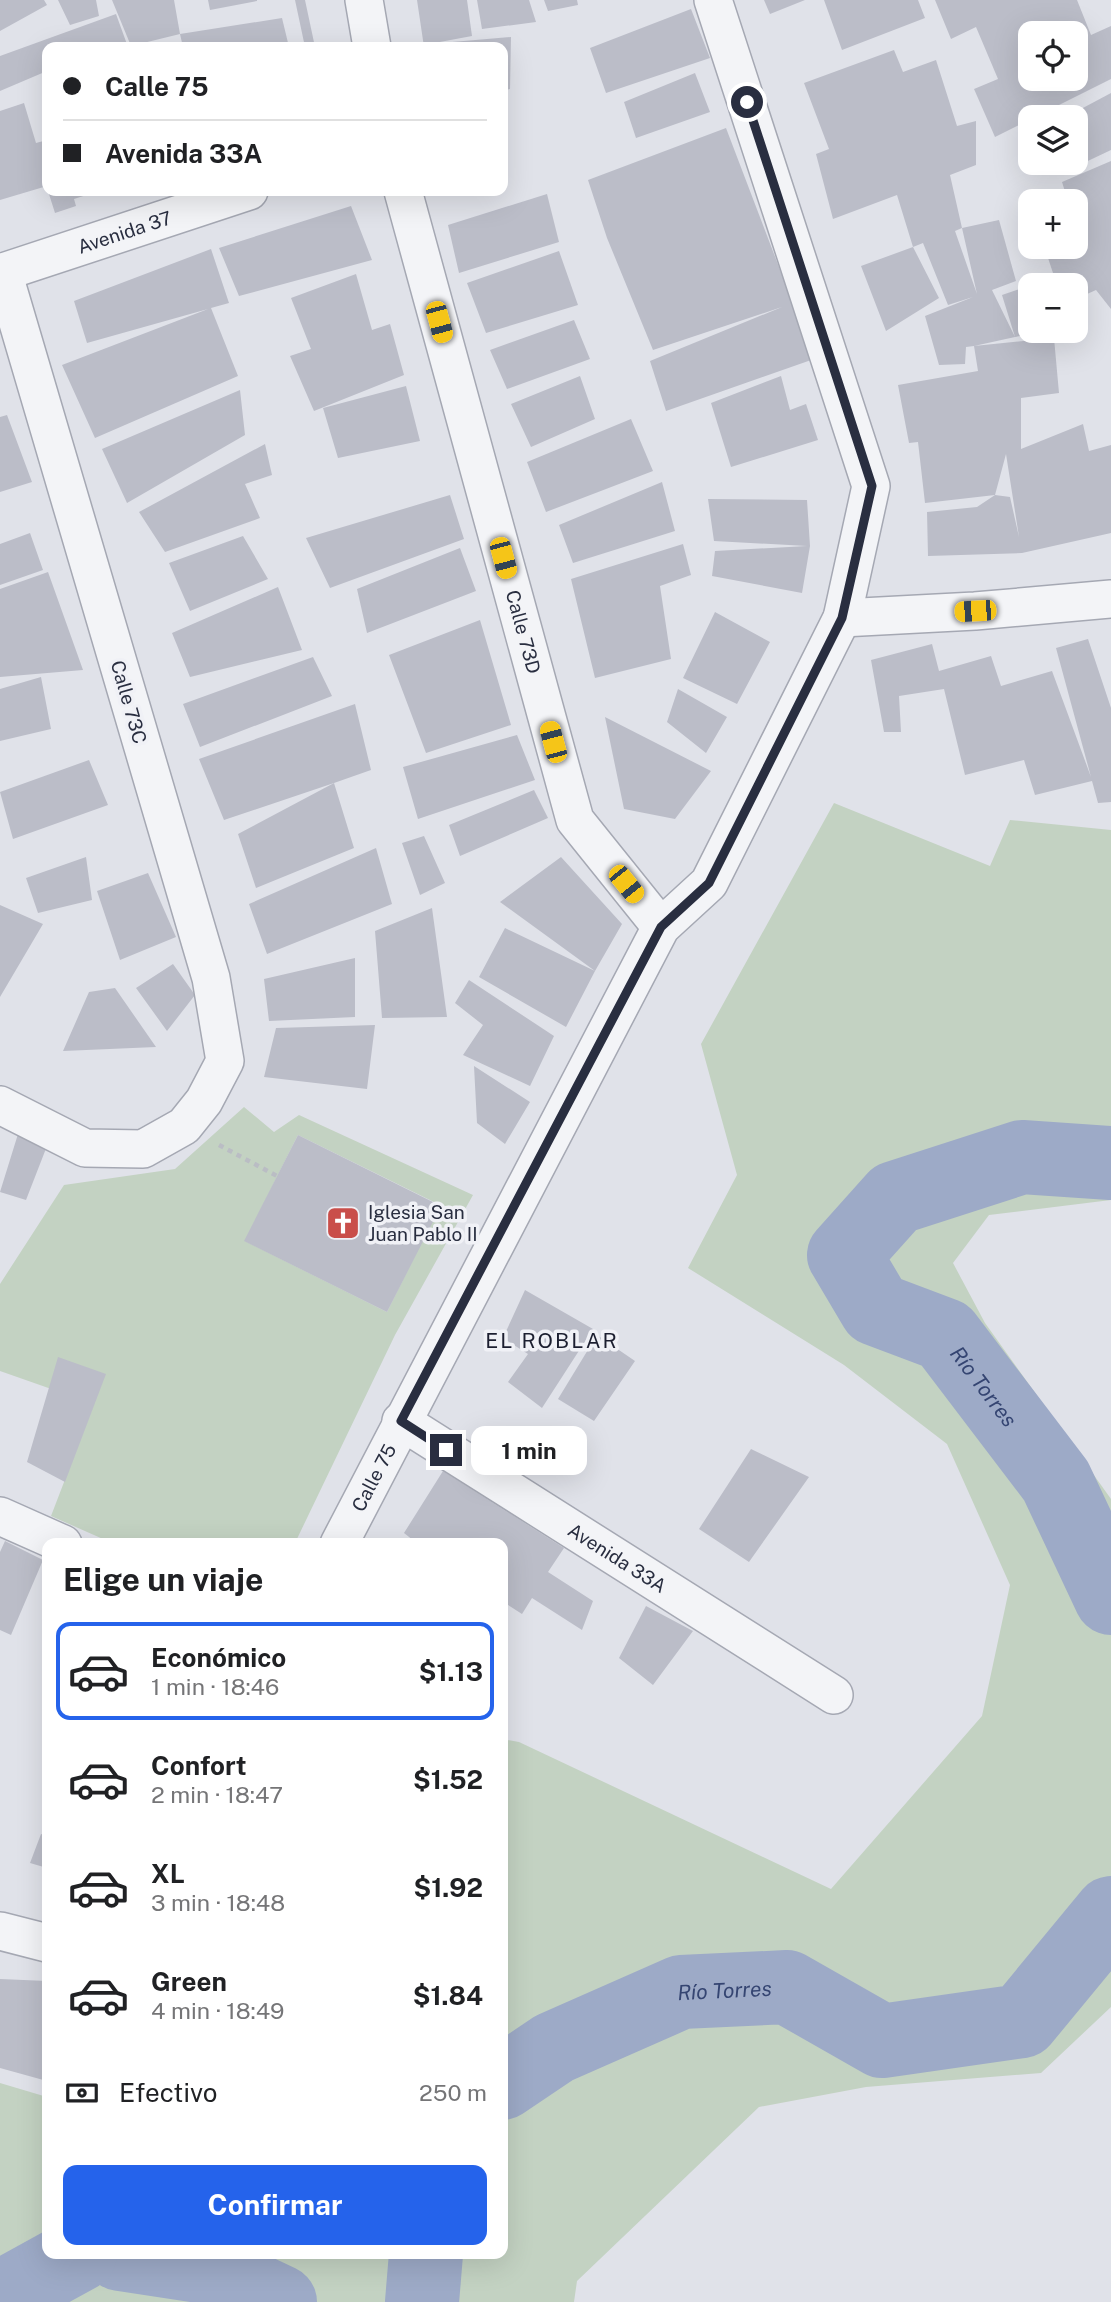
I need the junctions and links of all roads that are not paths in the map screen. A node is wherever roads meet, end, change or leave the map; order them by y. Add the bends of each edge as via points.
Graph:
1 (364, 0) edge
2 (713, 0) edge
3 (371, 42) edge
4 (233, 196) edge
5 (404, 196) edge
6 (1, 272) edge
7 (1111, 599) edge
8 (842, 618) junction
9 (661, 927) junction
10 (0, 1105) edge
11 (401, 1421) junction
12 (0, 1516) edge
13 (50, 1538) edge
14 (342, 1538) edge
15 (834, 1695) dead end
16 (0, 1931) edge
17 (42, 1942) edge

1 - 3 street
2 - 8 street, Calle 75 via 872,486
4 - 6 street, Avenida 37
5 - 9 street, Calle 73D via 575,820
6 - 10 street, Calle 73C via 211,978 225,1061 204,1101 184,1126 143,1149 85,1148
7 - 8 street
8 - 9 street, Calle 75 via 709,883
9 - 11 street, Calle 75
11 - 14 street, Calle 75
11 - 15 street, Avenida 33A
12 - 13 street
16 - 17 street

